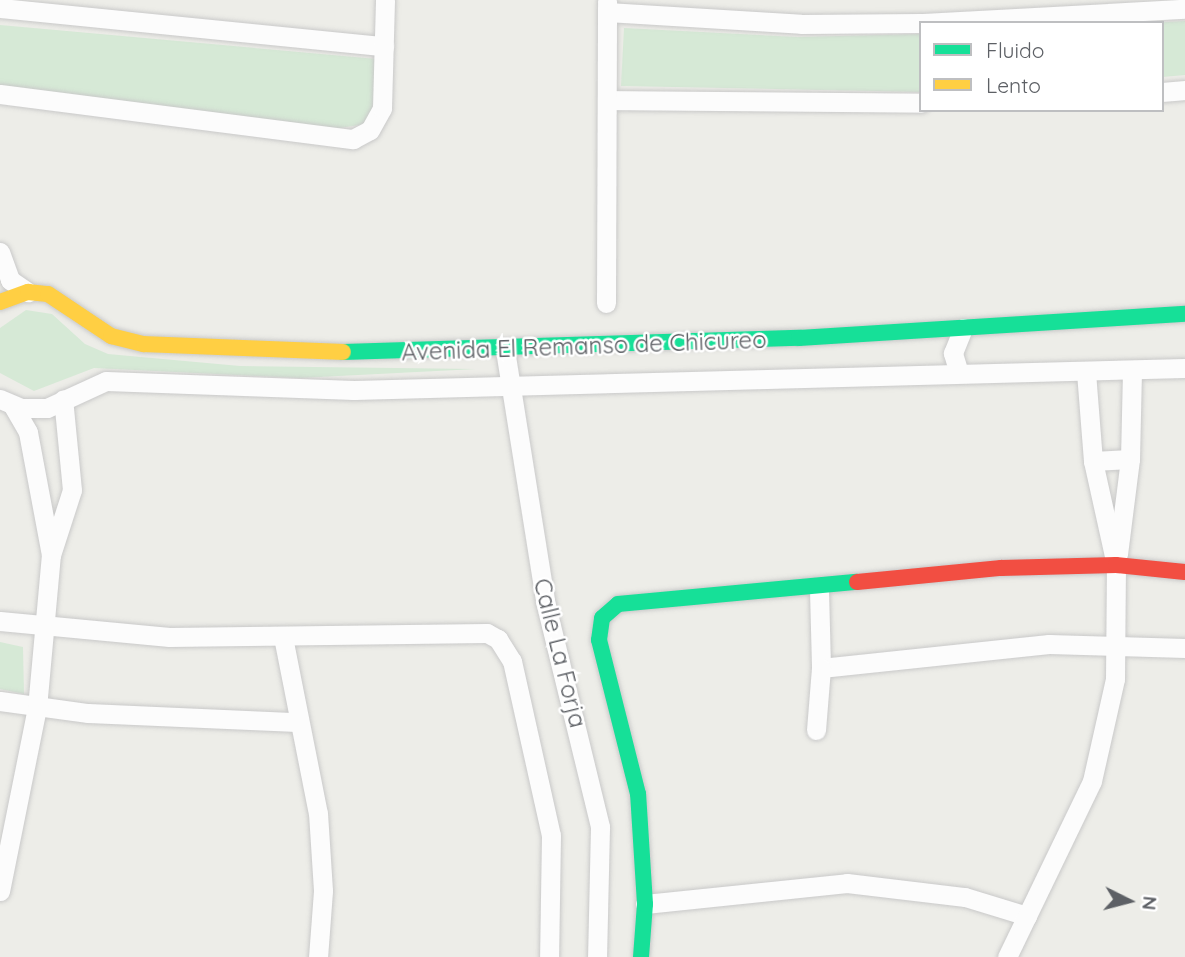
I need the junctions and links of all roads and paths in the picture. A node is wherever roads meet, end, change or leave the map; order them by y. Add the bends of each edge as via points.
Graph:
1 (385, 0) edge
2 (607, 6) edge
3 (0, 8) edge
4 (1185, 9) edge
5 (960, 21) edge
6 (919, 23) edge
7 (384, 46) junction
8 (1185, 90) edge
9 (1164, 92) edge
10 (0, 94) edge
11 (608, 100) junction
12 (919, 103) edge
13 (0, 252) edge
14 (28, 292) junction
15 (0, 302) edge
16 (606, 303) dead end
17 (1185, 314) edge
18 (963, 328) junction
19 (505, 350) junction
20 (1185, 368) edge
21 (1132, 371) junction
22 (1086, 372) junction
23 (959, 373) junction
24 (509, 386) junction
25 (63, 399) junction
26 (7, 402) edge
27 (1130, 459) junction
28 (1093, 461) junction
29 (51, 555) junction
30 (1116, 565) junction
31 (1185, 572) edge
32 (818, 590) junction
33 (0, 621) edge
34 (46, 628) junction
35 (283, 637) junction
36 (1117, 644) junction
37 (1185, 648) edge
38 (821, 668) junction
39 (0, 701) edge
40 (37, 708) junction
41 (297, 722) junction
42 (816, 730) dead end
43 (0, 891) edge
44 (645, 904) junction
45 (1027, 916) junction
46 (318, 957) edge
47 (549, 957) edge
48 (597, 957) edge
49 (641, 957) edge
50 (1007, 957) edge

1 - 7 street
2 - 6 street via 759,23
2 - 11 street
3 - 7 street
4 - 5 street
7 - 10 street via 380,116 353,139
8 - 9 street
11 - 12 street
11 - 16 street
13 - 14 street via 10,280
14 - 15 street
14 - 19 street, Avenida El Remanso de Chicureo via 57,297 111,336 144,344 362,353
17 - 18 street, Avenida El Remanso de Chicureo
18 - 19 street, Avenida El Remanso de Chicureo
18 - 23 street via 953,352
19 - 24 street, Calle La Forja
20 - 21 street, Avenida El Remanso de Chicureo
21 - 22 street, Avenida El Remanso de Chicureo
21 - 27 street
22 - 23 street, Avenida El Remanso de Chicureo
22 - 28 street
23 - 24 street, Avenida El Remanso de Chicureo
24 - 25 street, Avenida El Remanso de Chicureo via 293,390 106,381
24 - 48 street, Calle La Forja via 545,601 598,815 602,899
25 - 26 street, Avenida El Remanso de Chicureo via 38,409
25 - 29 street via 72,490
26 - 29 street via 28,432
27 - 28 street
27 - 30 street
28 - 30 street
29 - 34 street
30 - 31 street
30 - 32 street via 1001,568
30 - 36 street
32 - 38 street
32 - 44 street via 647,597 618,604 602,618 599,640 638,794
33 - 34 street
34 - 35 street
34 - 40 street
35 - 41 street
35 - 47 street via 487,633 498,639 515,673 551,835
36 - 37 street
36 - 38 street via 1008,646
36 - 45 street via 1110,714 1092,781
38 - 42 street
39 - 40 street
40 - 41 street
40 - 43 street
41 - 46 street via 322,848
44 - 45 street via 848,883 965,897
44 - 49 street
45 - 50 street

